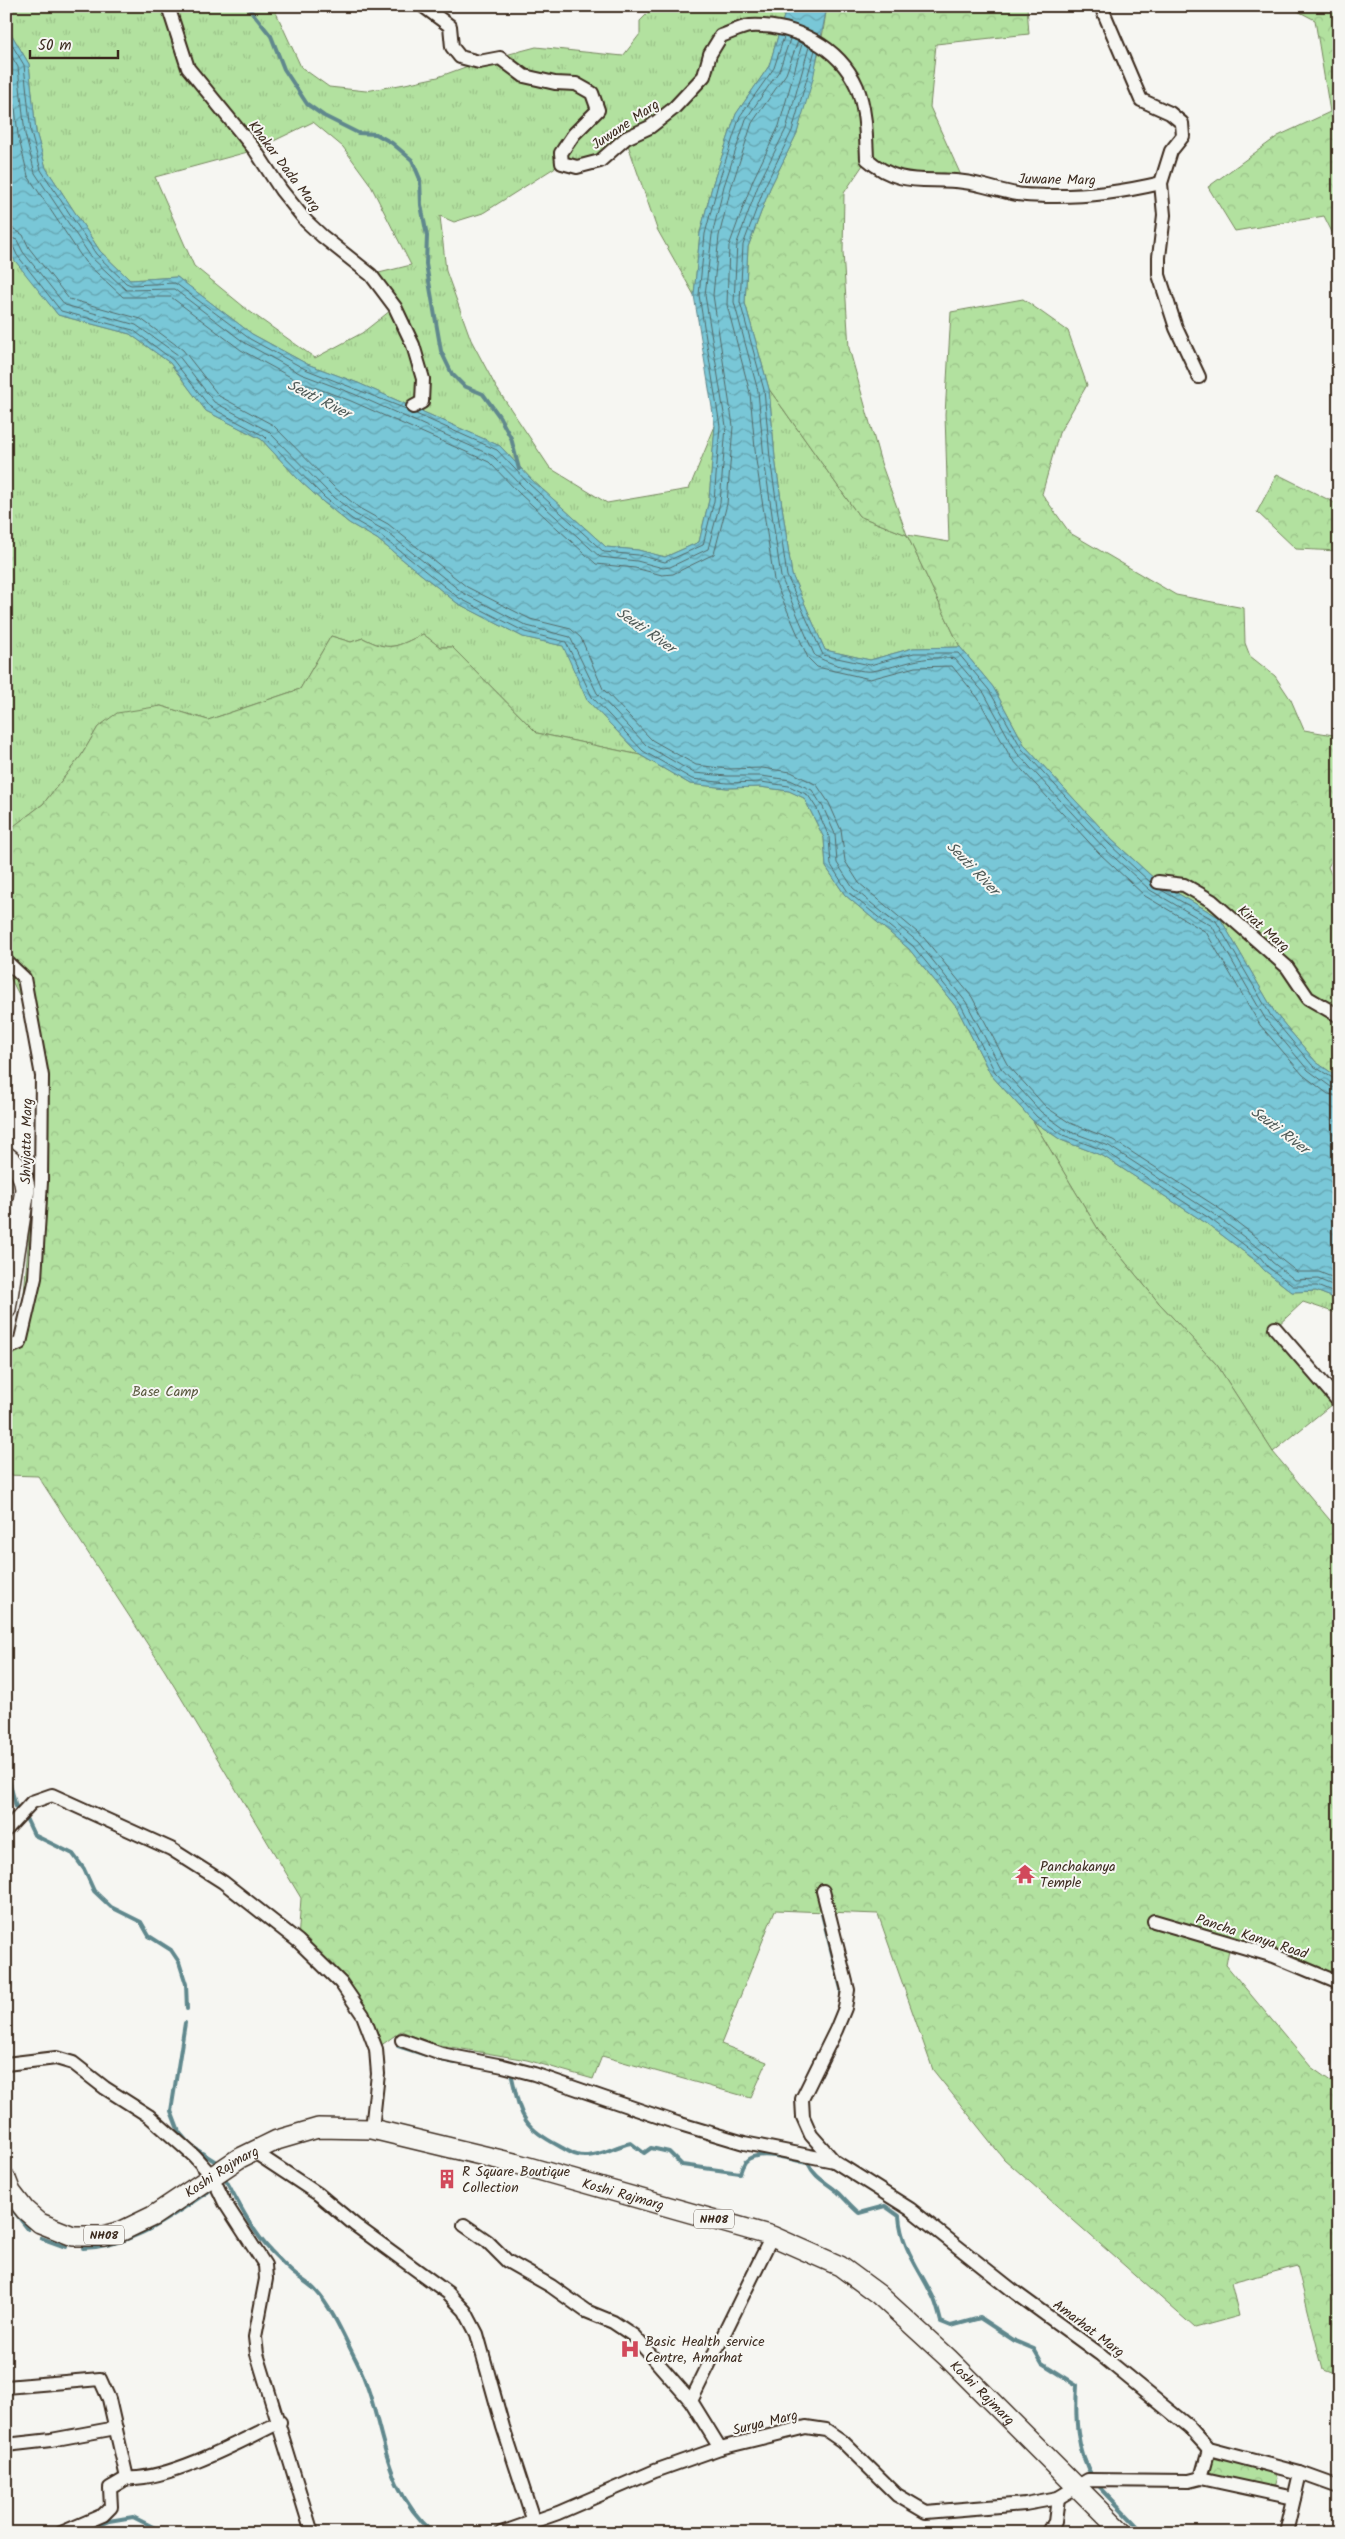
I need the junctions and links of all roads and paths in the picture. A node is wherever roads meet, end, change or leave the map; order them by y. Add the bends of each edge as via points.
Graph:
1 (168, 6) edge
2 (423, 6) edge
3 (1103, 6) edge
4 (1161, 183) junction
5 (1199, 378) dead end
6 (414, 407) dead end
7 (1158, 882) dead end
8 (6, 961) edge
9 (1339, 1016) edge
10 (6, 1156) edge
11 (6, 1309) edge
12 (1275, 1328) dead end
13 (6, 1349) edge
14 (1339, 1402) edge
15 (6, 1830) edge
16 (822, 1891) dead end
17 (1154, 1921) dead end
18 (1339, 1983) edge
19 (402, 2040) dead end
20 (6, 2064) edge
21 (372, 2129) junction
22 (253, 2151) junction
23 (834, 2161) junction
24 (212, 2176) junction
25 (6, 2178) edge
26 (464, 2224) dead end
27 (772, 2236) junction
28 (6, 2387) edge
29 (691, 2402) junction
30 (280, 2422) junction
31 (116, 2428) junction
32 (6, 2445) edge
33 (720, 2448) junction
34 (1209, 2449) junction
35 (1300, 2473) junction
36 (127, 2478) junction
37 (1201, 2478) junction
38 (1339, 2479) edge
39 (1319, 2481) junction
40 (1088, 2482) junction
41 (1339, 2487) edge
42 (1058, 2498) junction
43 (1294, 2498) junction
44 (534, 2522) junction
45 (61, 2533) edge
46 (312, 2533) edge
47 (501, 2533) edge
48 (1048, 2533) edge
49 (1123, 2533) edge
50 (1286, 2533) edge

1 - 6 street, Khakar Dada Marg via 188,68 255,150 306,221 371,275 395,307 413,345 423,379 422,402
2 - 4 street, Juwane Marg via 450,26 452,47 460,57 480,62 500,58 524,76 554,84 576,84 592,93 598,110 574,134 561,153 562,163 577,167 600,161 626,138 650,127 673,109 704,76 710,54 721,36 750,26 796,32 821,44 837,59 857,87 865,122 867,159 880,171 896,178 964,182 1019,195 1082,196 1128,191
3 - 4 street via 1102,12 1141,100 1182,122 1183,136 1172,151
4 - 5 street via 1164,215 1159,275 1176,328
7 - 9 street, Kirat Marg via 1184,885 1212,902 1286,967 1308,998
8 - 13 street, Shivjatta Marg via 24,978 42,1086 41,1182 34,1278 20,1343
10 - 11 main road via 21,1172 25,1190
12 - 14 street
15 - 21 street via 32,1802 52,1795 171,1849 224,1882 298,1941 341,1983 363,2015 376,2049 378,2074
16 - 23 street via 848,1990 845,2008 802,2099 802,2108 811,2135
17 - 18 street, Pancha Kanya Road via 1274,1956
19 - 23 street via 441,2054 534,2074 744,2143
20 - 24 street via 56,2058 73,2063 149,2116
21 - 22 main road, Koshi Rajmarg / NH08 via 318,2128
21 - 27 main road, Koshi Rajmarg / NH08 via 514,2163
22 - 24 main road, Koshi Rajmarg / NH08
22 - 44 street via 318,2194 448,2293 465,2311 478,2334
23 - 34 street, Amarhat Marg via 910,2209 1101,2355 1189,2427
24 - 25 main road, Koshi Rajmarg / NH08 via 138,2224 122,2231 86,2237 64,2234 40,2223 11,2192
24 - 30 street via 225,2203 265,2265 266,2279 255,2337 257,2354
26 - 29 street via 507,2261 586,2311 634,2336
27 - 29 street
27 - 40 main road, Koshi Rajmarg / NH08 via 823,2257 857,2277
28 - 31 street via 100,2379
29 - 33 street
30 - 36 street via 163,2474
30 - 46 street
31 - 32 street
31 - 36 street
33 - 42 street, Surya Marg via 816,2427 842,2441 897,2495 926,2512
33 - 44 street, Surya Marg via 655,2471
34 - 35 street
34 - 37 street
35 - 39 street
35 - 43 street
36 - 45 street via 110,2488 111,2507 103,2515
37 - 40 street via 1189,2481
37 - 43 street
38 - 39 street
39 - 41 street
40 - 42 street, Surya Marg
40 - 49 main road, Koshi Rajmarg / NH08
42 - 48 street via 1055,2522
43 - 50 street
44 - 47 street, Surya Marg

